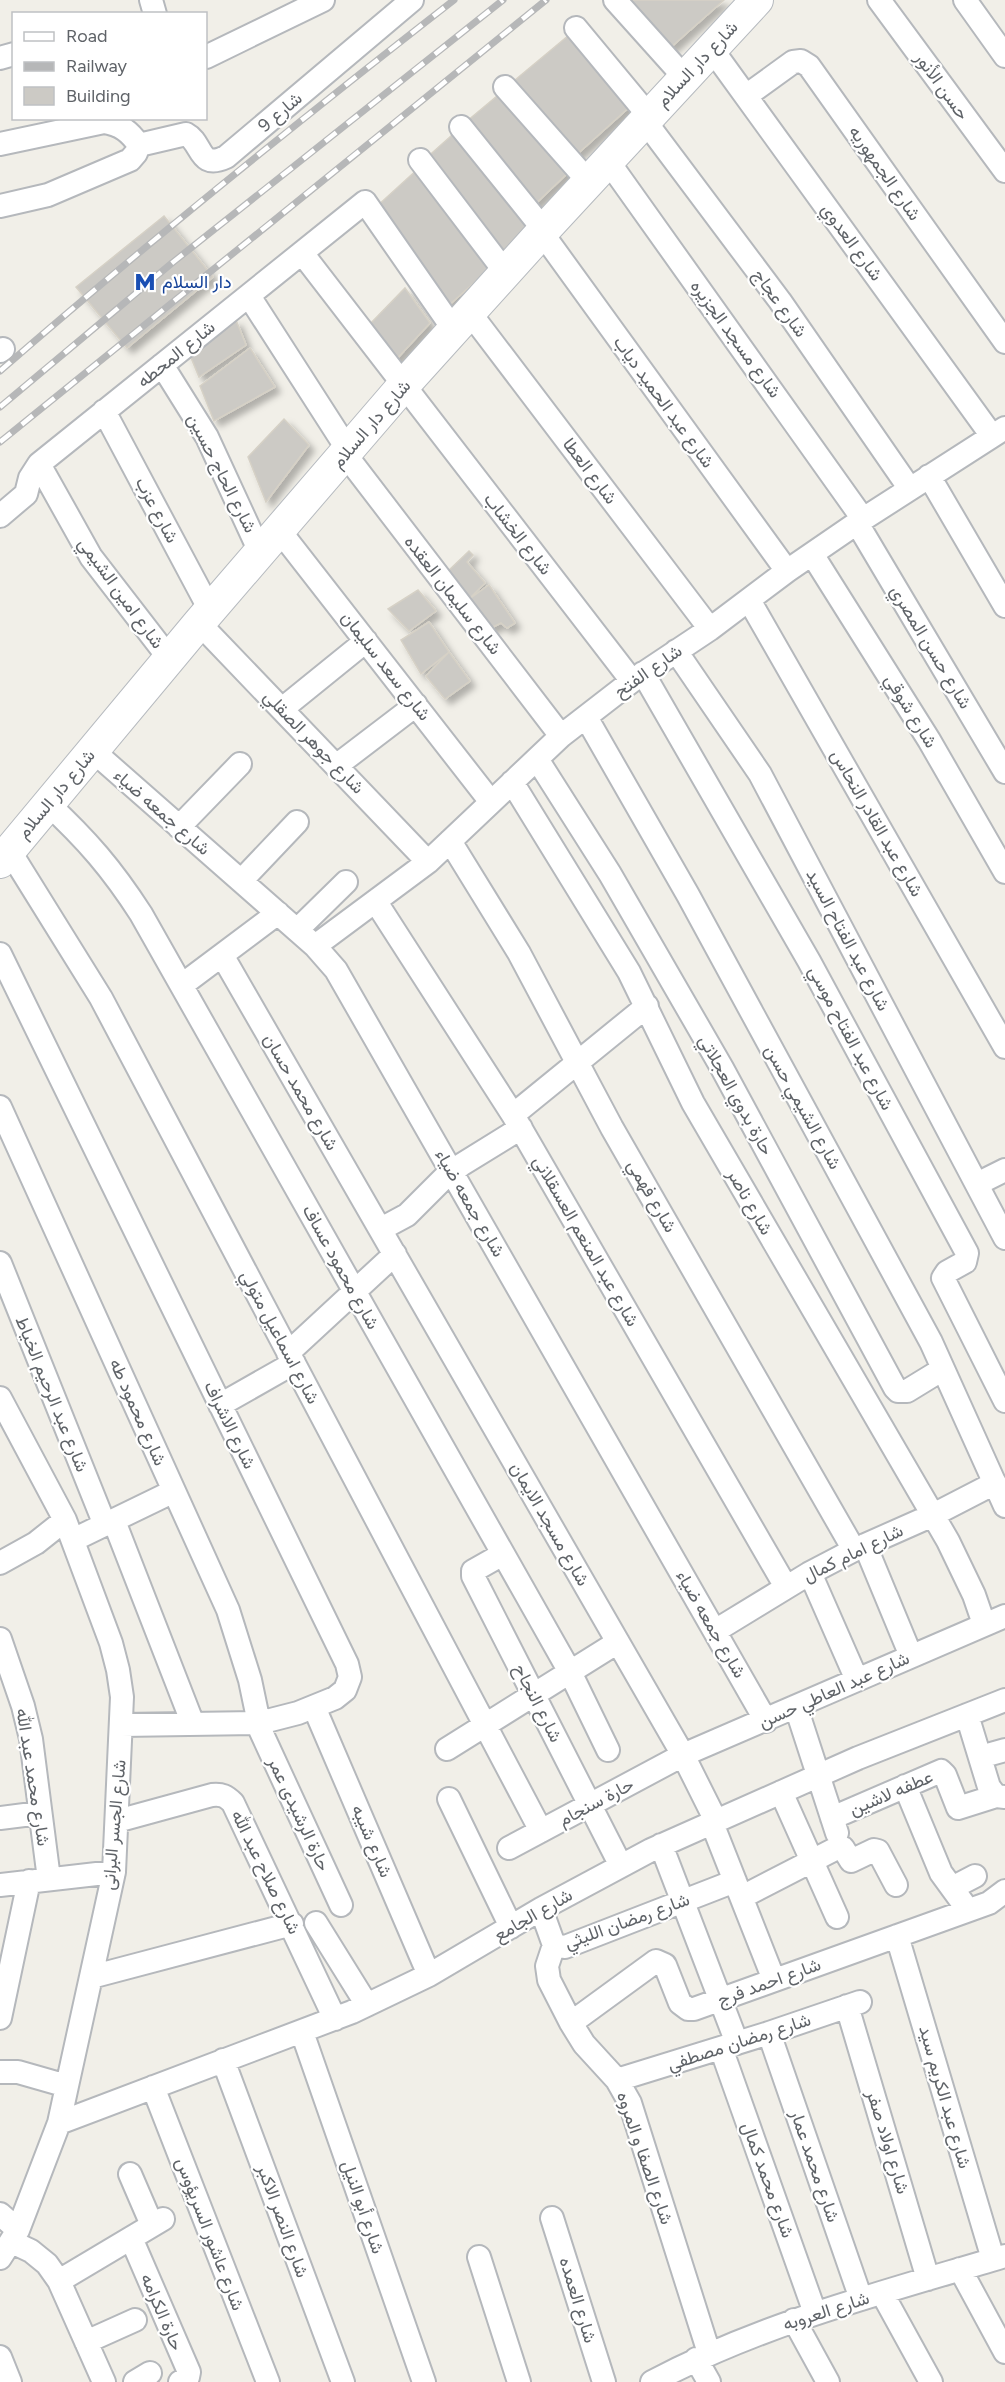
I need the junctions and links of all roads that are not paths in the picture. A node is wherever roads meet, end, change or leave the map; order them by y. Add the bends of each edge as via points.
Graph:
1 (323, 0) edge
2 (412, 0) edge
3 (615, 0) edge
4 (757, 0) edge
5 (879, 0) edge
6 (965, 0) edge
7 (576, 28) dead end
8 (711, 48) junction
9 (1005, 56) edge
10 (207, 57) edge
11 (685, 78) junction
12 (505, 87) dead end
13 (746, 96) junction
14 (647, 119) junction
15 (461, 127) dead end
16 (190, 128) edge
17 (0, 144) edge
18 (139, 145) junction
19 (420, 160) dead end
20 (598, 171) junction
21 (1005, 171) edge
22 (365, 202) joint
23 (0, 206) edge
24 (543, 231) junction
25 (302, 253) junction
26 (506, 273) junction
27 (249, 296) junction
28 (462, 321) junction
29 (1005, 342) edge
30 (162, 365) junction
31 (404, 386) junction
32 (104, 411) junction
33 (1002, 430) edge
34 (347, 452) junction
35 (39, 464) junction
36 (929, 477) junction
37 (910, 489) junction
38 (0, 516) edge
39 (860, 521) junction
40 (270, 541) junction
41 (812, 554) junction
42 (787, 571) junction
43 (749, 600) junction
44 (1005, 606) edge
45 (205, 616) junction
46 (710, 629) junction
47 (366, 641) junction
48 (676, 651) junction
49 (169, 658) junction
50 (638, 677) junction
51 (416, 705) junction
52 (282, 709) junction
53 (586, 717) junction
54 (561, 736) junction
55 (92, 750) junction
56 (537, 759) junction
57 (240, 764) dead end
58 (336, 766) junction
59 (1005, 772) edge
60 (512, 782) junction
61 (491, 802) junction
62 (47, 803) junction
63 (297, 822) dead end
64 (179, 827) junction
65 (450, 842) junction
66 (4, 856) edge
67 (428, 862) junction
68 (1005, 872) edge
69 (241, 881) junction
70 (346, 882) dead end
71 (376, 902) junction
72 (278, 913) junction
73 (297, 930) junction
74 (315, 946) junction
75 (0, 954) edge
76 (222, 955) junction
77 (182, 985) junction
78 (647, 1006) junction
79 (1005, 1047) edge
80 (577, 1063) junction
81 (0, 1107) edge
82 (517, 1121) junction
83 (1005, 1170) edge
84 (452, 1172) junction
85 (977, 1184) junction
86 (381, 1229) junction
87 (1005, 1238) edge
88 (395, 1254) junction
89 (0, 1263) edge
90 (355, 1291) junction
91 (291, 1358) junction
92 (943, 1369) junction
93 (0, 1398) edge
94 (1005, 1401) edge
95 (220, 1405) junction
96 (995, 1483) junction
97 (174, 1491) junction
98 (1005, 1506) edge
99 (933, 1515) junction
100 (109, 1523) junction
101 (69, 1530) junction
102 (860, 1547) junction
103 (503, 1554) junction
104 (0, 1563) edge
105 (810, 1573) junction
106 (786, 1587) junction
107 (1005, 1616) edge
108 (984, 1624) junction
109 (715, 1630) junction
110 (0, 1642) edge
111 (618, 1642) junction
112 (911, 1656) junction
113 (570, 1672) junction
114 (857, 1680) junction
115 (534, 1694) junction
116 (1005, 1700) edge
117 (314, 1707) junction
118 (796, 1707) junction
119 (967, 1715) junction
120 (766, 1721) junction
121 (258, 1723) junction
122 (194, 1724) junction
123 (122, 1725) junction
124 (485, 1725) junction
125 (447, 1749) dead end
126 (608, 1750) dead end
127 (1005, 1750) edge
128 (683, 1755) junction
129 (980, 1757) junction
130 (818, 1775) junction
131 (905, 1786) junction
132 (781, 1792) junction
133 (1001, 1797) edge
134 (449, 1799) dead end
135 (590, 1805) junction
136 (40, 1813) junction
137 (0, 1818) edge
138 (832, 1818) junction
139 (117, 1821) junction
140 (714, 1822) junction
141 (542, 1831) junction
142 (661, 1845) junction
143 (509, 1848) dead end
144 (843, 1848) junction
145 (812, 1861) junction
146 (621, 1866) junction
147 (114, 1872) junction
148 (975, 1876) dead end
149 (39, 1880) junction
150 (0, 1885) edge
151 (896, 1885) dead end
152 (952, 1888) junction
153 (738, 1889) junction
154 (684, 1900) junction
155 (341, 1905) dead end
156 (992, 1905) edge
157 (541, 1909) junction
158 (837, 1917) dead end
159 (316, 1923) dead end
160 (292, 1924) junction
161 (511, 1927) junction
162 (897, 1936) junction
163 (554, 1945) junction
164 (429, 1975) junction
165 (91, 1977) junction
166 (774, 1980) junction
167 (721, 1999) junction
168 (854, 2004) joint
169 (367, 2005) junction
170 (0, 2018) edge
171 (335, 2019) junction
172 (571, 2023) junction
173 (302, 2032) junction
174 (769, 2033) junction
175 (729, 2046) junction
176 (223, 2060) junction
177 (0, 2072) edge
178 (617, 2080) junction
179 (67, 2086) junction
180 (153, 2087) junction
181 (59, 2123) junction
182 (130, 2174) dead end
183 (0, 2214) edge
184 (552, 2218) dead end
185 (130, 2238) junction
186 (10, 2244) edge
187 (479, 2257) dead end
188 (999, 2257) edge
189 (960, 2269) junction
190 (928, 2278) junction
191 (59, 2281) junction
192 (872, 2296) junction
193 (805, 2316) junction
194 (135, 2320) dead end
195 (86, 2342) junction
196 (1005, 2352) edge
197 (702, 2356) junction
198 (0, 2357) edge
199 (10, 2382) edge
200 (104, 2382) edge
201 (180, 2382) edge
202 (267, 2382) edge
203 (343, 2382) edge
204 (424, 2382) edge
205 (519, 2382) edge
206 (604, 2382) edge
207 (652, 2382) edge
208 (709, 2382) edge
209 (828, 2382) edge
210 (931, 2382) edge

1 - 10 street
2 - 16 street, شارع 9 via 226,157 210,160 203,156
3 - 11 street
4 - 8 main road, شارع دار السلام
5 - 21 street, حسن الأنور
6 - 9 street
7 - 14 street, شارع عجاج
8 - 11 main road, شارع دار السلام
8 - 13 street, شارع العدوي
11 - 14 main road, شارع دار السلام
12 - 20 street, شارع مسجد الجزيره
13 - 29 street, شارع الجمهوريه via 793,62 810,66
13 - 33 street, شارع العدوي
14 - 20 main road, شارع دار السلام
14 - 37 street, شارع عجاج
15 - 24 street, شارع عبد الحميد دياب
16 - 18 street, شارع 9 via 182,134
17 - 18 street via 104,122 125,129
18 - 23 street via 130,160 48,195
19 - 26 street
20 - 24 main road, شارع دار السلام
20 - 39 street, شارع مسجد الجزيره
22 - 25 street, شارع المحطه
22 - 28 street, شارع العطا
24 - 26 main road, شارع دار السلام
24 - 42 street, شارع عبد الحميد دياب
25 - 27 street, شارع المحطه
25 - 31 street, شارع الخشاب
26 - 28 main road, شارع دار السلام
27 - 30 street, شارع المحطه
27 - 34 street, شارع سليمان العقده
28 - 31 main road, شارع دار السلام
28 - 46 street, شارع العطا
30 - 32 street, شارع المحطه
30 - 40 street, شارع الحاج حسين
31 - 34 main road, شارع دار السلام
31 - 50 street, شارع الخشاب
32 - 35 street, شارع المحطه
32 - 45 street, شارع عزب
33 - 36 street, شارع الفتح
34 - 40 main road, شارع دار السلام
34 - 54 street, شارع سليمان العقده
35 - 38 street, شارع المحطه via 26,494
35 - 49 street, شارع امين الشيمي via 91,557
36 - 37 street, شارع الفتح
36 - 44 street
37 - 39 street, شارع الفتح
39 - 41 street, شارع الفتح
39 - 59 street, شارع حسن المصري
40 - 45 main road, شارع دار السلام
40 - 47 street, شارع سعد سليمان
41 - 42 street, شارع الفتح
41 - 68 street, شارع شوقي via 929,740
42 - 43 street, شارع الفتح
43 - 46 street, شارع الفتح
43 - 79 street, شارع عبد القادر النحاس
45 - 49 main road, شارع دار السلام
45 - 52 street, شارع جوهر الصقلي
46 - 48 street, شارع الفتح
47 - 51 street, شارع سعد سليمان
47 - 52 street
48 - 50 street, شارع الفتح
48 - 85 street, شارع عبد الفتاح السيد via 760,774
49 - 55 main road, شارع دار السلام
50 - 53 street, شارع الفتح
50 - 94 street, شارع عبد الفتاح موسي via 809,961 967,1253 965,1262 943,1278
51 - 58 street
51 - 61 street, شارع سعد سليمان
52 - 58 street, شارع جوهر الصقلي
53 - 54 street, شارع الفتح
53 - 92 street, شارع الشيمي حسن via 688,895
54 - 56 street, شارع الفتح
55 - 62 main road, شارع دار السلام
55 - 64 street, شارع جمعه ضياء
56 - 60 street, شارع الفتح
56 - 92 street, حارة بدوي العجلاتي via 610,874 722,1068 895,1388 907,1391
57 - 64 street
58 - 67 street, شارع جوهر الصقلي
60 - 61 street, شارع الفتح
60 - 78 street, شارع ناصر
61 - 65 street, شارع الفتح
62 - 66 main road, شارع دار السلام
62 - 77 street, شارع محمود عساف via 115,874
63 - 69 street
64 - 69 street, شارع جمعه ضياء
65 - 67 street, شارع الفتح
65 - 80 street, شارع فهمي via 519,953
66 - 91 street, شارع اسماعيل متولي via 100,998
67 - 71 street, شارع الفتح
69 - 72 street, شارع جمعه ضياء
70 - 73 street
71 - 74 street, شارع الفتح
71 - 82 street, شارع عبد المنعم العسقلاني
72 - 73 street, شارع جمعه ضياء
72 - 76 street
73 - 74 street, شارع جمعه ضياء
74 - 84 street, شارع جمعه ضياء via 341,978
75 - 95 street, شارع الاشراف
76 - 77 street
76 - 86 street, شارع محمد حسان
77 - 90 street, شارع محمود عساف
78 - 80 street
78 - 99 street, شارع ناصر via 693,1103
80 - 82 street
80 - 102 street, شارع فهمي
81 - 97 street, شارع محمود طه
82 - 84 street
82 - 106 street, شارع عبد المنعم العسقلاني
83 - 85 street
84 - 86 street via 414,1209
84 - 109 street, شارع جمعه ضياء
85 - 87 street, شارع عبد الفتاح السيد
86 - 88 street, شارع مسجد الايمان
88 - 90 street
88 - 111 street, شارع مسجد الايمان
89 - 100 street, شارع عبد الرحيم الخياط
90 - 91 street
90 - 103 street, شارع محمود عساف
91 - 95 street
91 - 124 street, شارع اسماعيل متولي
92 - 96 street, شارع الشيمي حسن
93 - 101 street, شارع الجسر البرانى
95 - 117 street, شارع الاشراف via 347,1664 350,1677 345,1690
96 - 98 street, شارع الشيمي حسن
96 - 99 street, شارع امام كمال
97 - 100 street
97 - 121 street, شارع محمود طه via 228,1610 250,1680
99 - 102 street, شارع امام كمال
99 - 108 street, شارع ناصر via 962,1568
100 - 101 street
100 - 122 street, شارع عبد الرحيم الخياط
101 - 104 street
101 - 123 street, شارع الجسر البرانى via 118,1670
102 - 105 street, شارع امام كمال
102 - 112 street, شارع فهمي
103 - 113 street, شارع محمود عساف
103 - 115 street, شارع النجاح via 473,1574
105 - 106 street, شارع امام كمال
105 - 114 street
106 - 109 street, شارع امام كمال
107 - 108 street, شارع عبد العاطي حسن
108 - 112 street, شارع عبد العاطي حسن
109 - 120 street, شارع جمعه ضياء
110 - 136 street, شارع محمد عبد الله via 28,1728
111 - 113 street
111 - 128 street, شارع مسجد الايمان
112 - 114 street, شارع عبد العاطي حسن
113 - 115 street
113 - 126 street, شارع محمود عساف
114 - 118 street, شارع عبد العاطي حسن
115 - 124 street
115 - 135 street, شارع النجاح
116 - 119 street, شارع الجامع
117 - 121 street, شارع الاشراف
117 - 164 street, شارع شيبه
118 - 120 street, شارع عبد العاطي حسن
118 - 130 street
119 - 129 street
119 - 130 street, شارع الجامع
120 - 128 street, شارع عبد العاطي حسن
121 - 122 street, شارع الاشراف
121 - 155 street, حارة الرشيدى عمر
122 - 123 street, شارع الاشراف
123 - 139 street, شارع الجسر البرانى
124 - 125 street
124 - 141 street, شارع اسماعيل متولي
127 - 129 street
128 - 135 street, حارة سنجام
128 - 140 street, شارع مسجد الايمان
129 - 133 street via 989,1787
130 - 132 street, شارع الجامع
130 - 138 street
131 - 133 street, عطفه لاشين via 941,1771 958,1808
131 - 138 street, عطفه لاشين
131 - 152 street via 941,1873
132 - 140 street, شارع الجامع
132 - 145 street
134 - 161 street
135 - 141 street, حارة سنجام
135 - 146 street, شارع النجاح
136 - 137 street
136 - 149 street, شارع محمد عبد الله
138 - 144 street
139 - 147 street, شارع الجسر البرانى
139 - 160 street, شارع صلاح عبد الله via 212,1795 228,1797
140 - 142 street, شارع الجامع
140 - 153 street, شارع مسجد الايمان
141 - 143 street, حارة سنجام
142 - 146 street, شارع الجامع
142 - 154 street, شارع محمد كمال
144 - 145 street, شارع رمضان الليثي
144 - 151 street via 851,1861 878,1851
145 - 153 street, شارع رمضان الليثي
145 - 158 street
146 - 157 street, شارع الجامع
147 - 149 street
147 - 165 street, شارع الجسر البرانى
148 - 152 street
149 - 150 street
149 - 170 street, شارع محمد عبد الله
152 - 156 street
153 - 154 street, شارع رمضان الليثي
153 - 166 street, شارع مسجد الايمان
154 - 163 street, شارع رمضان الليثي via 565,1947
154 - 167 street, شارع محمد كمال
156 - 162 street, شارع احمد فرج
157 - 161 street, شارع الجامع
157 - 163 street, شارع رمضان الليثي
159 - 169 street
160 - 165 street
160 - 171 street, شارع صلاح عبد الله
161 - 164 street, شارع الجامع
162 - 166 street, شارع احمد فرج
162 - 188 street, شارع عبد الكريم سيد
163 - 172 street, شارع الصفا و المروه via 547,1973
164 - 169 street, شارع الجامع
165 - 179 street, شارع الجسر البرانى
166 - 167 street, شارع احمد فرج
167 - 172 street, شارع احمد فرج via 694,2009 683,2007 665,1965 656,1961
167 - 175 street, شارع محمد كمال
168 - 174 street, شارع رمضان مصطفي
168 - 190 street, شارع اولاد صفر
169 - 171 street, شارع الجامع
171 - 173 street, شارع الجامع
172 - 178 street, شارع الصفا و المروه via 584,2044
173 - 176 street, شارع الجامع
173 - 204 street, شارع أبو النيل
174 - 175 street, شارع رمضان مصطفي
174 - 192 street, شارع محمد عمار
175 - 178 street, شارع رمضان مصطفي
175 - 193 street, شارع محمد كمال
176 - 180 street, شارع الجامع
176 - 203 street, شارع النصر الاكبر
177 - 179 street via 18,2072
178 - 197 street, شارع الصفا و المروه via 630,2103
179 - 181 street, شارع الجسر البرانى
180 - 181 street, شارع الجامع
180 - 202 street, شارع عاشور السريؤوس
181 - 186 street, شارع الجسر البرانى
182 - 185 street via 158,2222
183 - 186 street
184 - 206 street, شارع العمده
185 - 191 street
185 - 201 street, حارة الكرامه via 189,2372 188,2378
186 - 191 street via 31,2251
187 - 205 street
188 - 189 street, شارع العروبه
189 - 190 street, شارع العروبه
189 - 196 street
190 - 192 street, شارع العروبه
191 - 195 street
192 - 193 street, شارع العروبه
192 - 210 street, شارع محمد عمار
193 - 197 street, شارع العروبه
193 - 209 street, شارع محمد كمال
194 - 195 street
195 - 200 street
197 - 207 street, شارع العروبه
197 - 208 street, شارع الصفا و المروه
198 - 199 street

